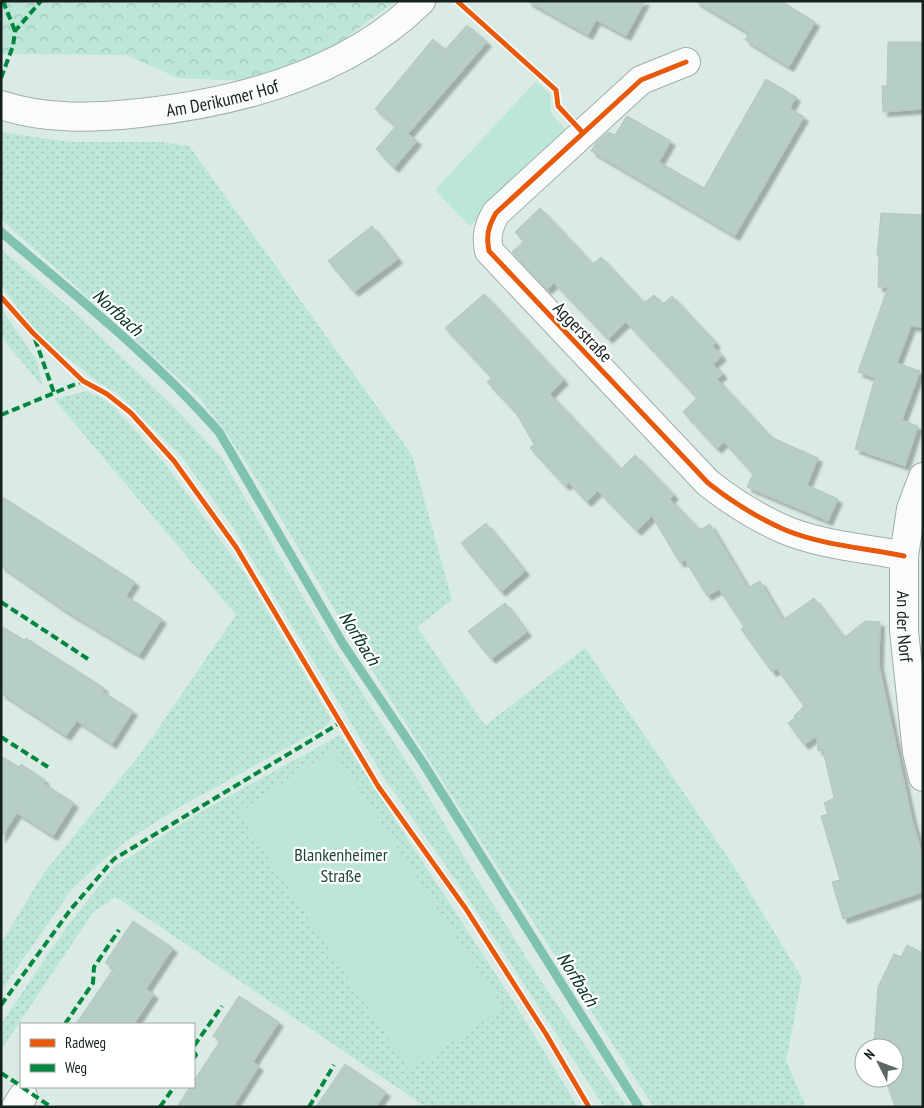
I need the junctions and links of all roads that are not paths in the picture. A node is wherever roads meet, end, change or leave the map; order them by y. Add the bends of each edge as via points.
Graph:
1 (420, 1) edge
2 (686, 62) dead end
3 (1, 105) edge
4 (923, 477) edge
5 (904, 556) junction
6 (923, 777) edge

1 - 3 street, Am Derikumer Hof via 373,39 329,64 222,100 153,111 86,116 32,113
2 - 5 street, Aggerstraße via 641,80 496,213 489,225 489,251 708,483 731,501 785,530
4 - 5 street, An der Norf via 911,509
5 - 6 street, An der Norf via 904,632 917,752

